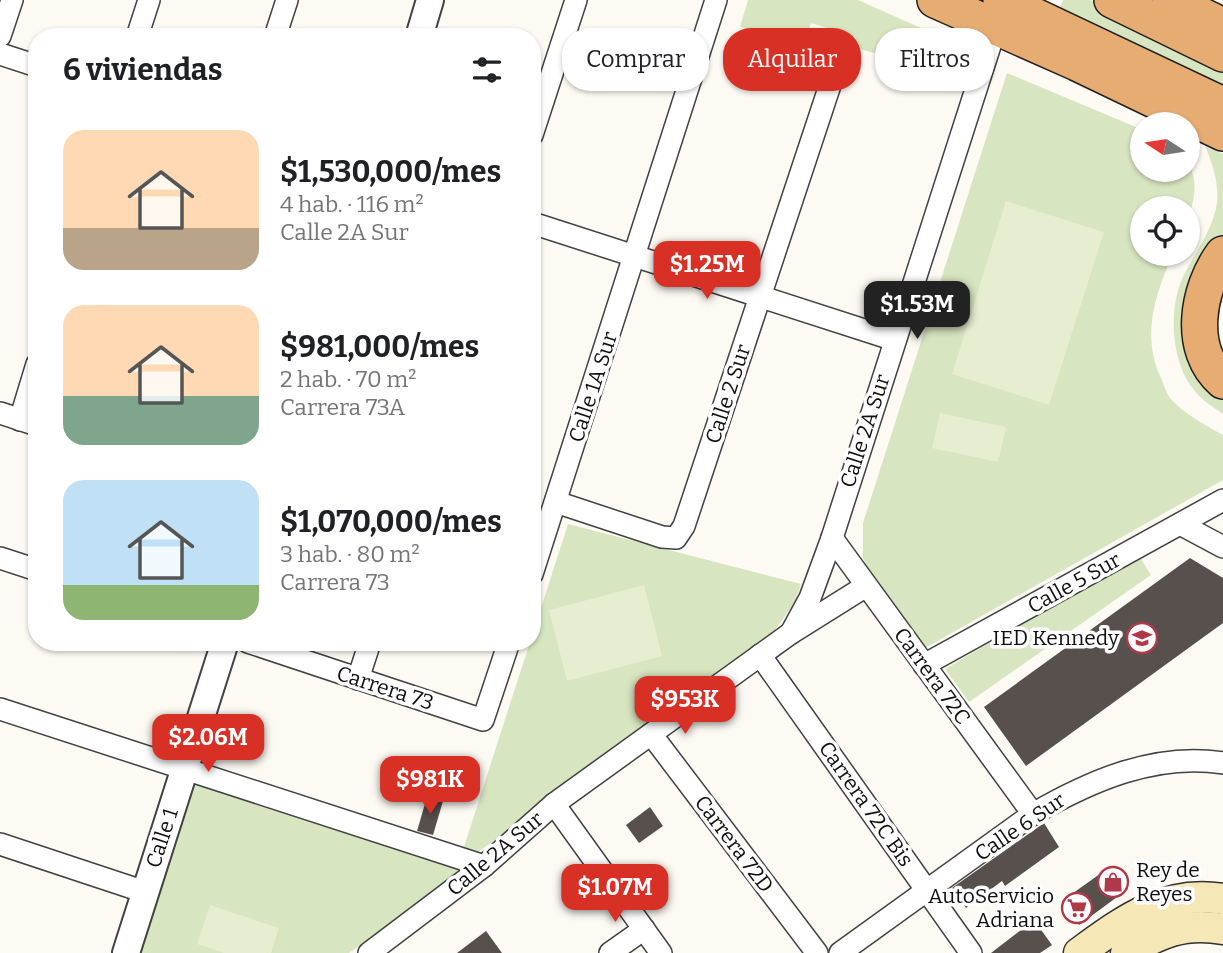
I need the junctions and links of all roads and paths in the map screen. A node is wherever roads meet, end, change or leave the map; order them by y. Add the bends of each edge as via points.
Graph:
1 (12, 0) edge
2 (149, 0) edge
3 (287, 0) edge
4 (430, 0) edge
5 (576, 0) edge
6 (716, 0) edge
7 (935, 0) edge
8 (1112, 0) edge
9 (1170, 0) edge
10 (998, 13) edge
11 (1223, 26) edge
12 (140, 28) edge
13 (278, 28) edge
14 (422, 28) edge
15 (0, 36) edge
16 (0, 54) edge
17 (1223, 54) edge
18 (28, 63) edge
19 (1077, 63) junction
20 (1152, 72) junction
21 (828, 91) edge
22 (1223, 105) edge
23 (541, 107) edge
24 (1223, 133) edge
25 (541, 226) edge
26 (1223, 254) edge
27 (635, 256) junction
28 (760, 296) junction
29 (895, 340) junction
30 (1223, 382) edge
31 (28, 392) edge
32 (19, 419) edge
33 (1223, 500) edge
34 (556, 502) junction
35 (1180, 524) junction
36 (832, 538) junction
37 (1223, 547) edge
38 (541, 548) edge
39 (0, 558) edge
40 (28, 567) edge
41 (866, 586) junction
42 (791, 633) junction
43 (222, 651) edge
44 (274, 651) edge
45 (367, 651) edge
46 (506, 651) edge
47 (760, 655) junction
48 (924, 665) junction
49 (358, 679) junction
50 (0, 709) edge
51 (651, 734) junction
52 (1223, 763) edge
53 (185, 768) junction
54 (554, 804) junction
55 (1033, 814) junction
56 (0, 844) edge
57 (484, 866) junction
58 (928, 891) junction
59 (145, 892) junction
60 (1223, 899) edge
61 (644, 929) junction
62 (1223, 929) edge
63 (1131, 939) edge
64 (125, 953) edge
65 (369, 953) edge
66 (610, 953) edge
67 (662, 953) edge
68 (817, 953) edge
69 (841, 953) edge
70 (971, 953) edge
71 (1079, 953) edge

1 - 15 street
2 - 12 street
3 - 13 street
4 - 14 street
5 - 23 street
6 - 27 street, Calle 1A Sur
7 - 10 highway
8 - 17 highway
9 - 11 highway
10 - 19 highway
10 - 20 highway
10 - 29 street, Calle 2A Sur
16 - 18 street
19 - 20 highway
19 - 24 highway
20 - 22 highway
21 - 28 street, Calle 2 Sur
25 - 27 street
26 - 30 highway via 1200,306 1199,329 1204,352
27 - 28 street
27 - 34 street, Calle 1A Sur
28 - 29 street
28 - 34 street, Calle 2 Sur via 684,526 676,538
29 - 36 street, Calle 2A Sur
31 - 32 street
33 - 35 street, Calle 5 Sur
34 - 38 street, Calle 1A Sur
35 - 37 street
35 - 48 street, Calle 5 Sur
36 - 41 street, Carrera 72C
36 - 42 street, Calle 2A Sur via 810,598
39 - 40 street
41 - 42 street, Calle 2A Sur
41 - 48 street, Carrera 72C
42 - 47 street, Calle 2A Sur
43 - 53 street, Calle 1
44 - 49 street, Carrera 73
45 - 49 street
46 - 49 street, Carrera 73 via 483,720
47 - 51 street, Calle 2A Sur
47 - 58 street, Carrera 72C Bis
48 - 55 street, Carrera 72C
50 - 53 street
51 - 54 street, Calle 2A Sur
51 - 68 street, Carrera 72D
52 - 55 street, Calle 6 Sur via 1170,763 1116,774
53 - 57 street
53 - 59 street, Calle 1
54 - 57 street, Calle 2A Sur
54 - 61 street
55 - 58 street, Calle 6 Sur
56 - 59 street
57 - 65 street, Calle 2A Sur
58 - 69 street, Calle 6 Sur
58 - 70 street, Carrera 72C Bis
59 - 64 street, Calle 1
60 - 63 main road via 1177,898 1153,906
61 - 66 street
61 - 67 street
62 - 63 main road via 1194,926
63 - 71 main road

